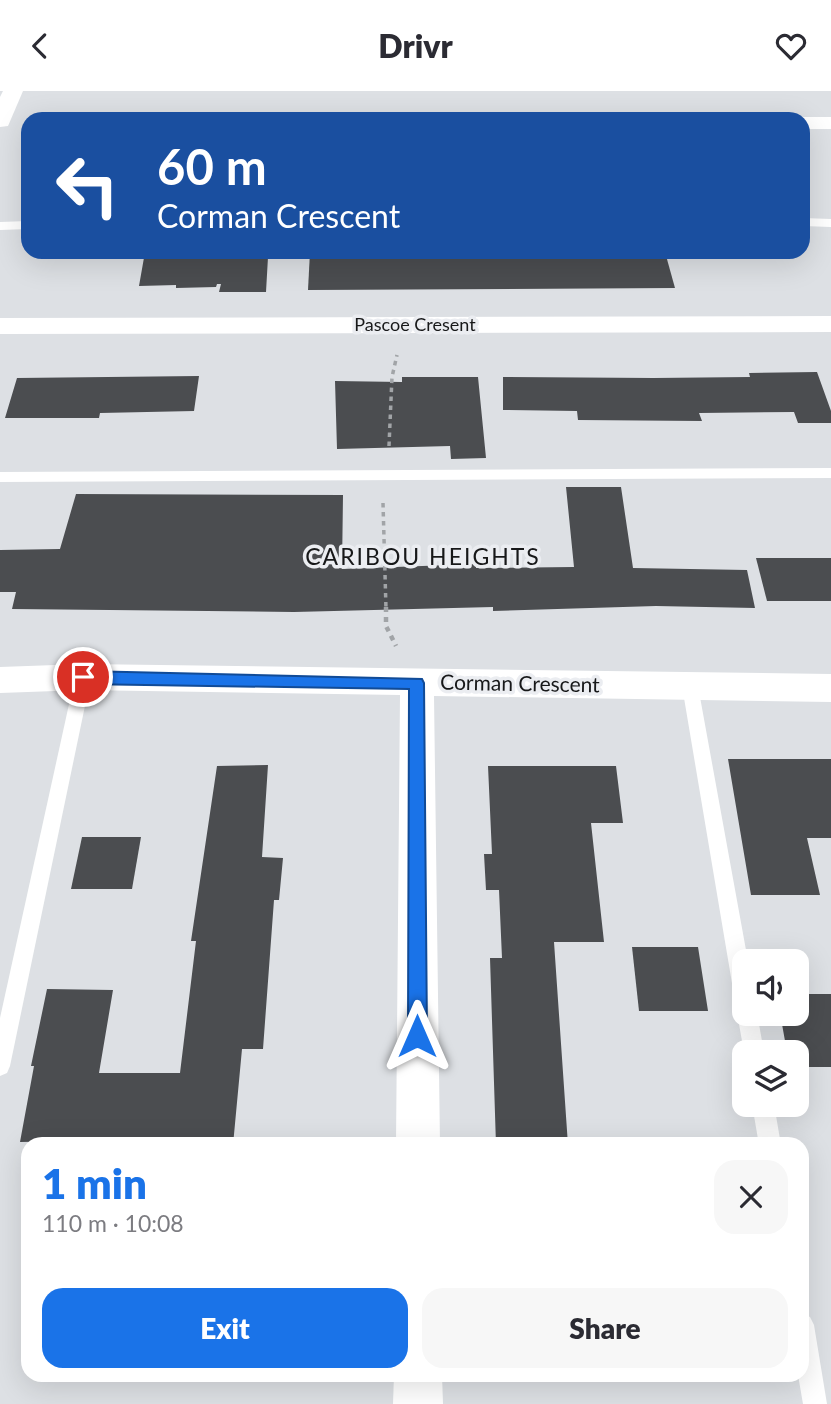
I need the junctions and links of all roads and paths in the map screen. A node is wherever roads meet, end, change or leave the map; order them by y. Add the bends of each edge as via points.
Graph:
1 (13, 91) edge
2 (6, 123) edge
3 (810, 123) edge
4 (831, 123) edge
5 (810, 222) edge
6 (831, 223) edge
7 (21, 225) edge
8 (0, 226) edge
9 (831, 324) edge
10 (0, 326) edge
11 (831, 474) edge
12 (0, 477) edge
13 (83, 677) junction
14 (0, 680) edge
15 (416, 683) junction
16 (690, 686) junction
17 (831, 688) edge
18 (736, 949) edge
19 (0, 1066) edge
20 (765, 1117) edge
21 (418, 1137) edge
22 (769, 1137) edge
23 (809, 1364) edge
24 (418, 1382) edge
25 (418, 1404) edge
26 (816, 1404) edge

1 - 2 street
3 - 4 street
5 - 6 lane
7 - 8 lane
9 - 10 street, Pascoe Cresent
11 - 12 lane
13 - 14 street, Corman Crescent
13 - 15 street, Corman Crescent
13 - 19 lane
15 - 16 street, Corman Crescent
15 - 21 street
16 - 17 street, Corman Crescent
16 - 18 lane
20 - 22 lane
23 - 26 lane
24 - 25 street

